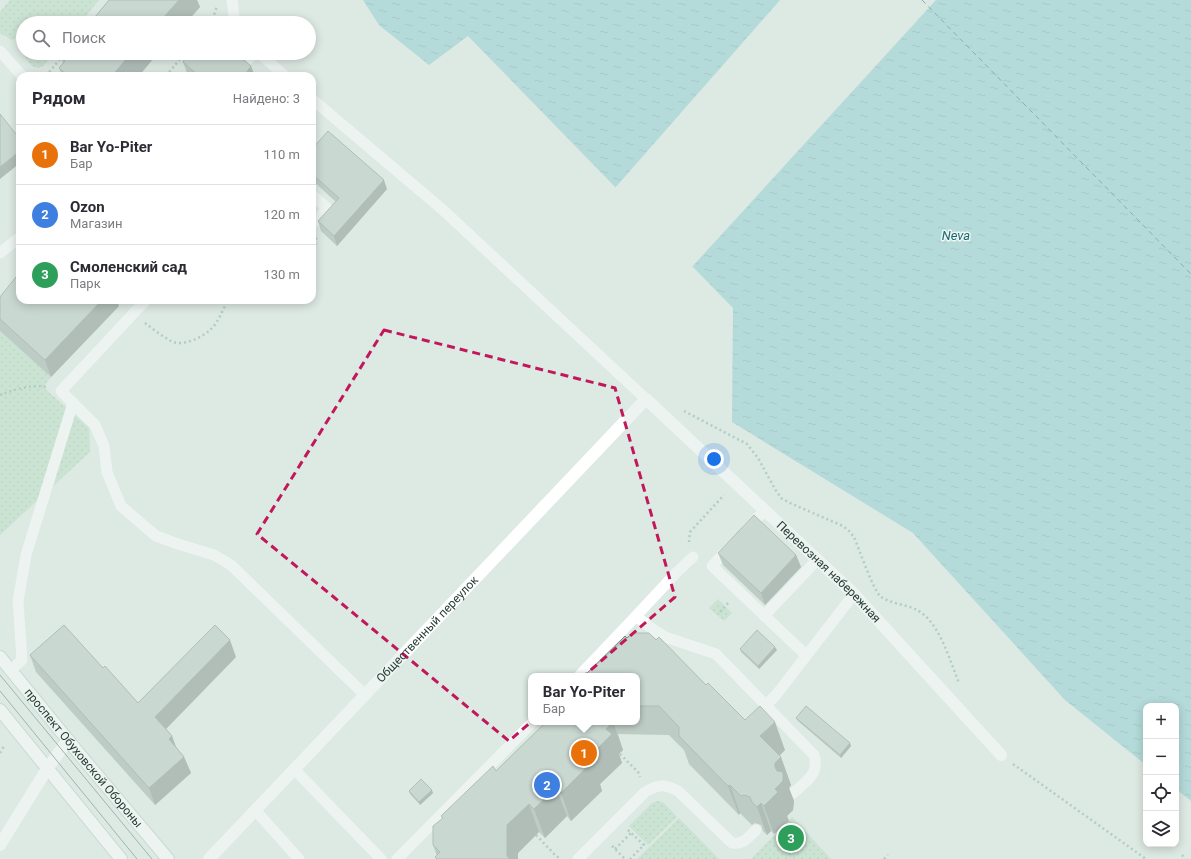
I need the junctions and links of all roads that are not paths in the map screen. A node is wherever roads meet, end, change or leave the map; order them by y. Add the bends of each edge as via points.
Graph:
1 (232, 0) edge
2 (234, 16) edge
3 (0, 50) edge
4 (247, 60) edge
5 (266, 60) edge
6 (240, 68) edge
7 (19, 72) edge
8 (279, 72) edge
9 (316, 102) edge
10 (316, 198) edge
11 (316, 221) dead end
12 (16, 240) edge
13 (0, 252) edge
14 (137, 304) edge
15 (646, 399) junction
16 (73, 403) junction
17 (765, 510) junction
18 (691, 552) road end
19 (818, 559) junction
20 (854, 594) junction
21 (636, 616) junction
22 (764, 616) junction
23 (806, 655) junction
24 (0, 657) edge
25 (11, 670) junction
26 (582, 673) edge
27 (364, 694) junction
28 (766, 705) junction
29 (0, 710) edge
30 (530, 725) edge
31 (68, 740) junction
32 (1001, 755) road end
33 (47, 769) junction
34 (294, 769) junction
35 (792, 794) dead end
36 (255, 810) junction
37 (756, 830) edge
38 (0, 845) edge
39 (121, 859) edge
40 (168, 859) edge
41 (209, 859) edge
42 (299, 859) edge
43 (381, 859) edge
44 (397, 859) edge
45 (578, 859) edge

1 - 2 lane
3 - 7 lane
4 - 6 lane
5 - 8 lane
9 - 15 lane via 443,210
10 - 11 lane via 327,208
12 - 13 lane
14 - 16 lane via 129,318 61,392
15 - 17 street, Перевозная набережная
15 - 27 street, Общественный переулок
16 - 25 lane via 26,555 18,601 22,660
16 - 27 lane via 95,425 104,446 107,472 121,506 156,536 214,555 231,565
17 - 19 street, Перевозная набережная
17 - 22 lane via 712,566
18 - 21 lane via 677,572
19 - 20 street, Перевозная набережная
19 - 22 lane
20 - 23 lane
20 - 32 street, Перевозная набережная
21 - 26 lane
21 - 28 lane via 664,637 716,654
22 - 23 lane
23 - 28 lane
24 - 25 street, проспект Обуховской Обороны
25 - 31 street, проспект Обуховской Обороны
27 - 34 street, Общественный переулок
28 - 35 lane via 814,755 817,763 815,772
29 - 33 street
30 - 44 lane
31 - 33 street
31 - 40 street, проспект Обуховской Обороны
33 - 38 street
33 - 39 street
34 - 36 street, Общественный переулок
34 - 43 lane
36 - 41 street, Общественный переулок
36 - 42 lane
37 - 45 lane via 744,841 732,843 678,791 668,786 656,786 645,792

